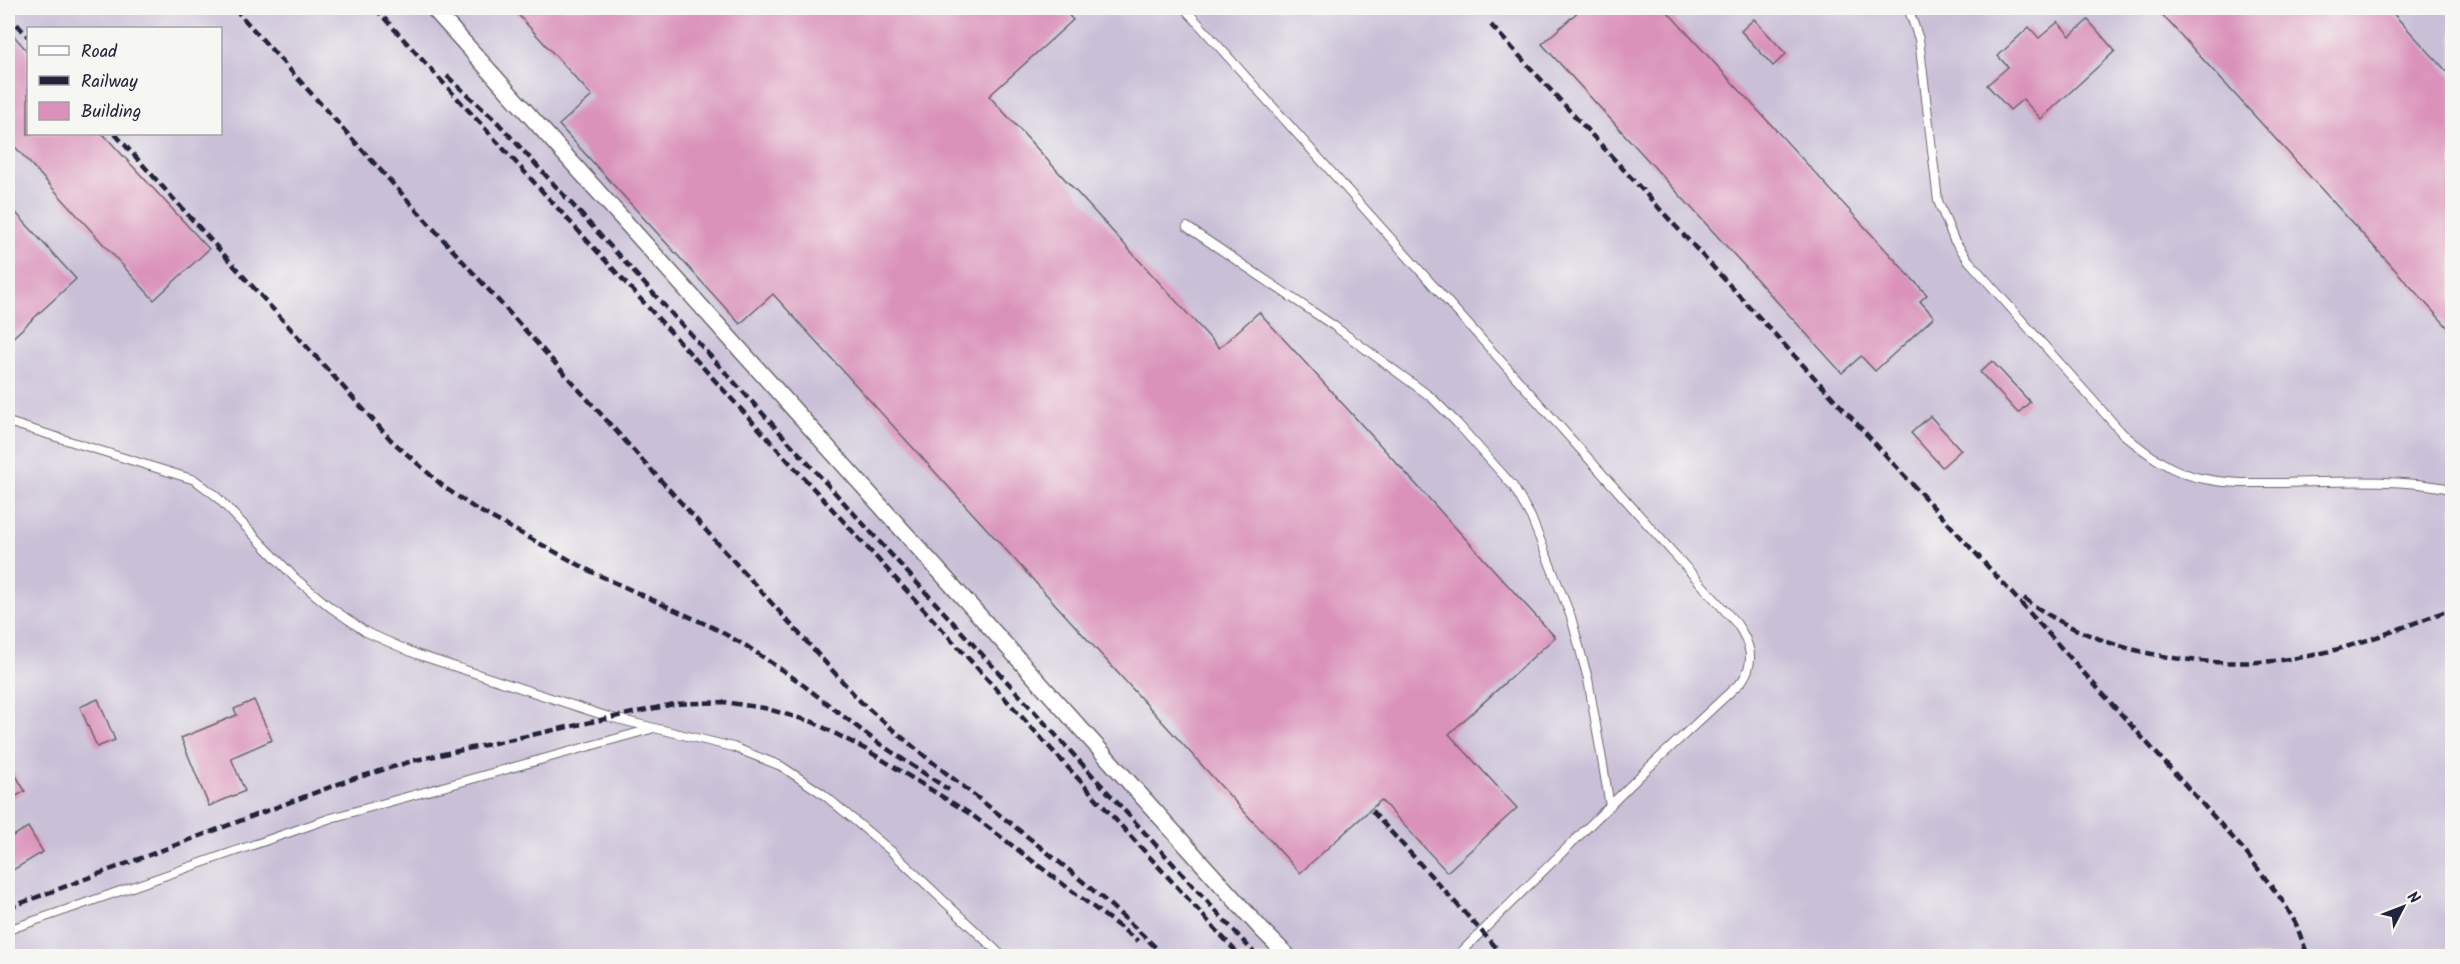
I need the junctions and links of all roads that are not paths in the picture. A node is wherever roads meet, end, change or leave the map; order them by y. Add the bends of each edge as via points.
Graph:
1 (433, 8) edge
2 (1908, 8) edge
3 (1187, 11) dead end
4 (1187, 228) dead end
5 (8, 422) edge
6 (2452, 489) edge
7 (652, 728) junction
8 (1610, 806) junction
9 (8, 930) edge
10 (1002, 957) edge
11 (1288, 957) edge
12 (1457, 957) edge

1 - 11 street
2 - 6 lane via 1919,39 1938,201 1954,240 2122,433 2150,457 2204,479 2246,483 2393,482
3 - 8 lane via 1746,636 1750,660 1742,681
4 - 8 lane via 1334,326 1431,397 1513,486 1531,517 1572,617 1588,679
5 - 7 lane via 195,480 295,578 366,632 416,654
7 - 9 lane via 331,818
7 - 10 lane via 733,747 781,766 823,794 890,850
8 - 12 lane

